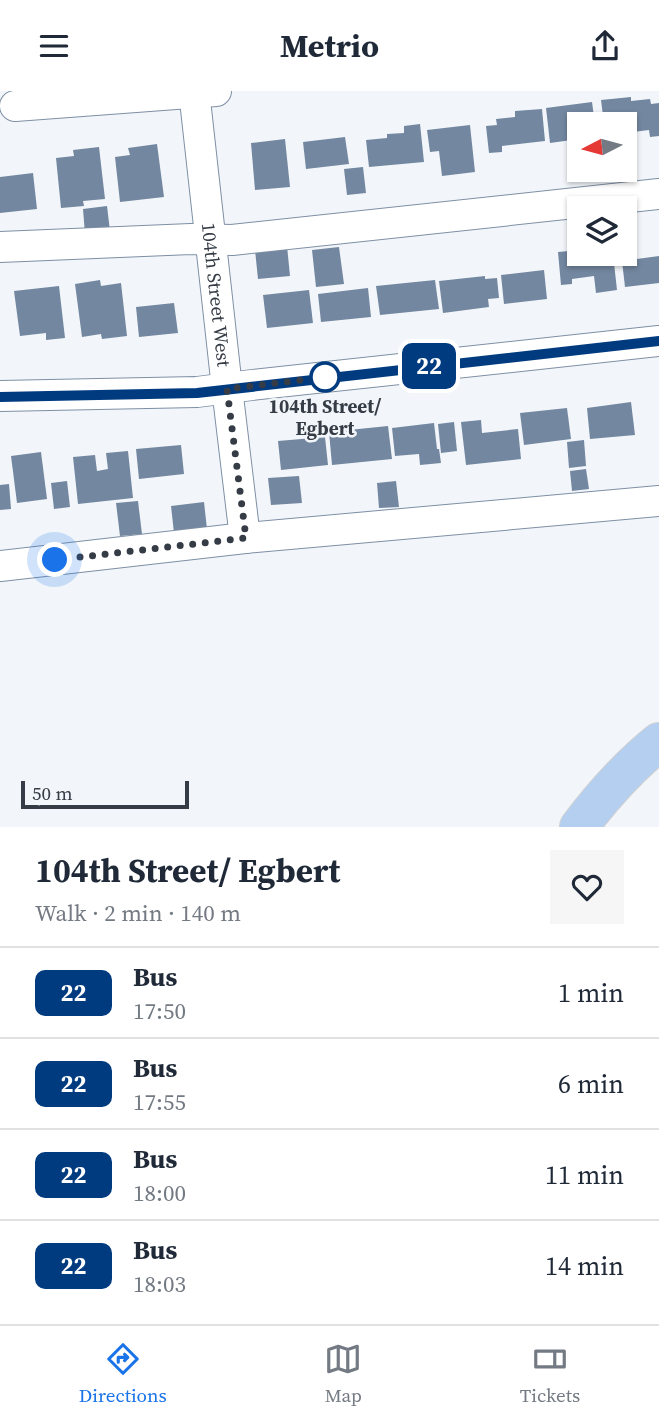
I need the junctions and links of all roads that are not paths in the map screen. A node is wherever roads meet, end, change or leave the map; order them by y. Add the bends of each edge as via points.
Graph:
1 (202, 92) edge
2 (15, 106) dead end
3 (659, 194) edge
4 (210, 240) junction
5 (0, 247) edge
6 (659, 341) edge
7 (227, 389) junction
8 (0, 397) edge
9 (659, 501) edge
10 (246, 538) junction
11 (0, 566) edge
12 (659, 742) edge
13 (579, 827) edge

1 - 2 street
1 - 4 street, 104th Street West
3 - 4 street
4 - 5 street
4 - 7 street, 104th Street West
6 - 7 street
7 - 8 street
7 - 10 street, 104th Street West
9 - 10 street
10 - 11 street
12 - 13 highway via 603,795

